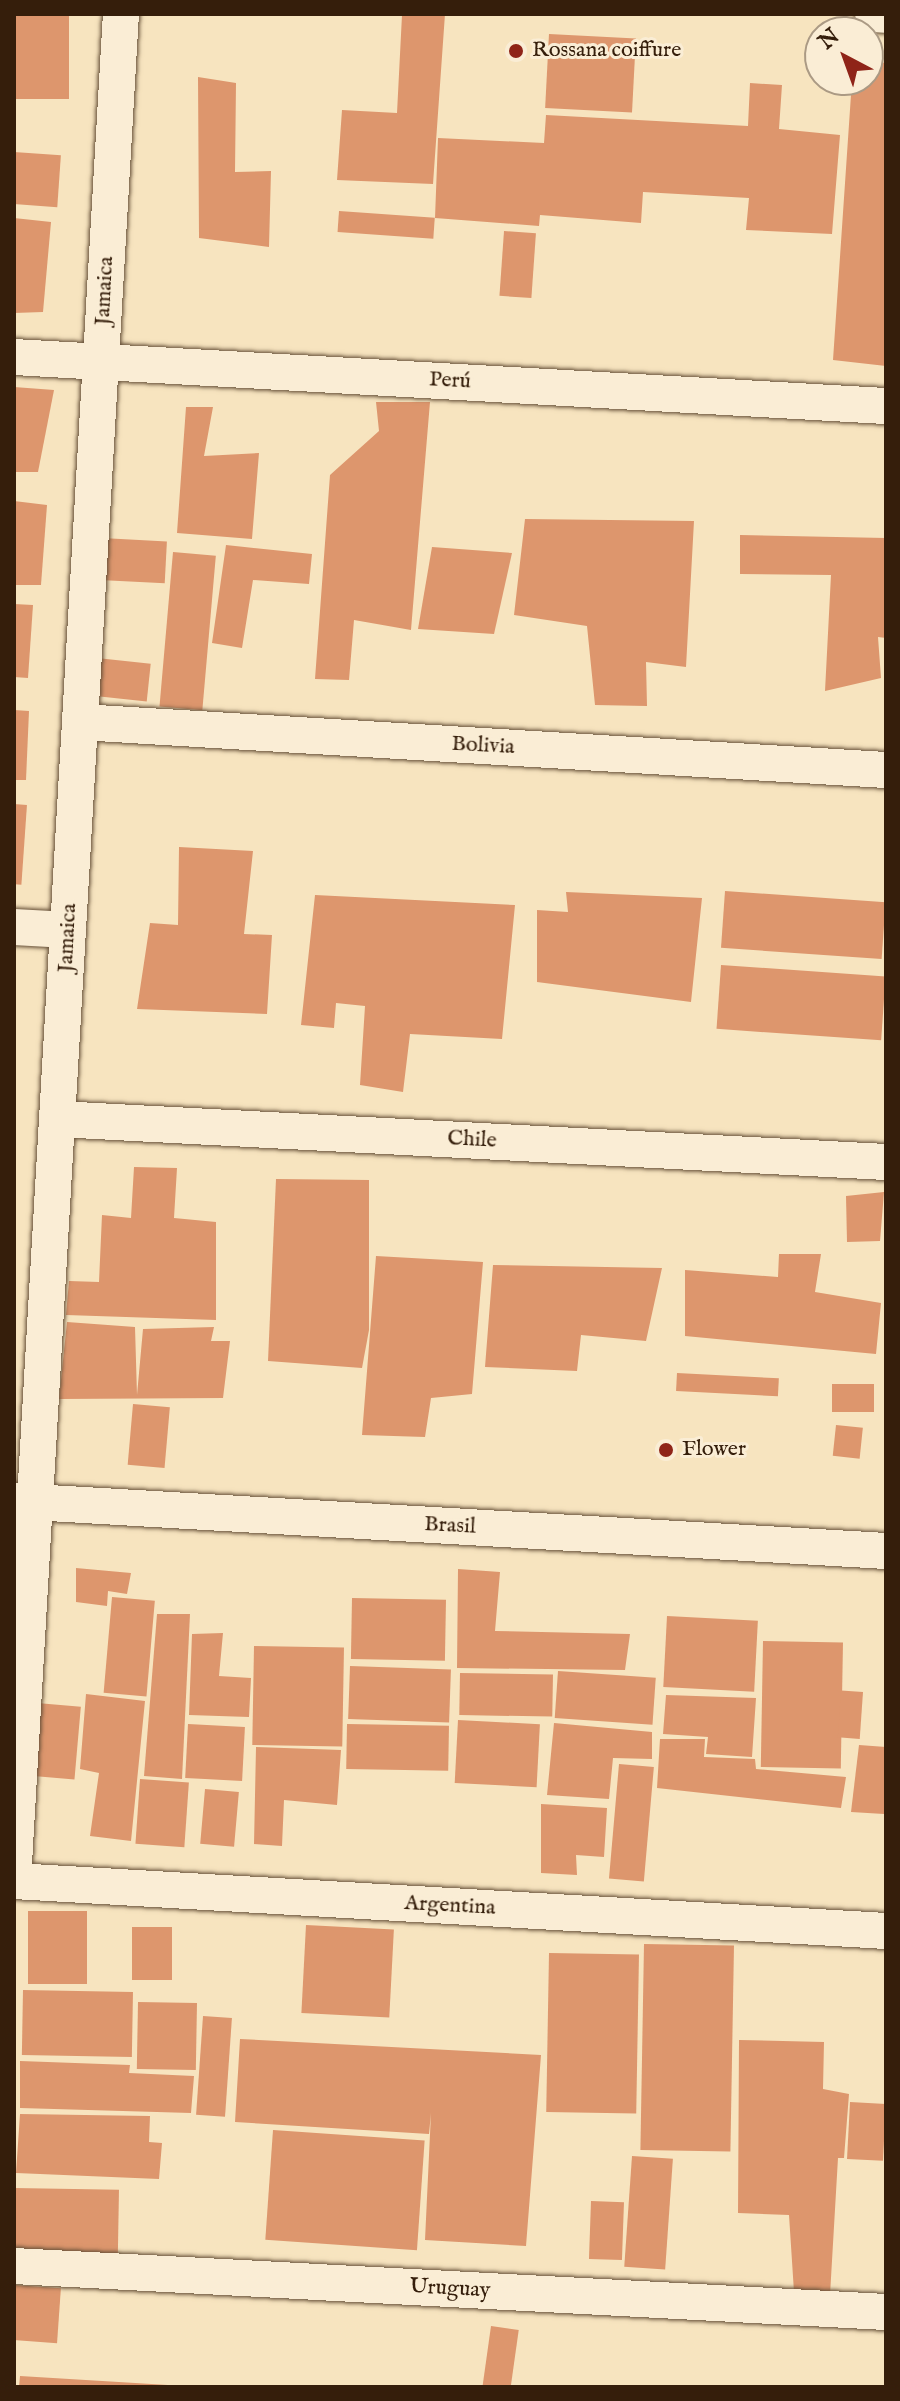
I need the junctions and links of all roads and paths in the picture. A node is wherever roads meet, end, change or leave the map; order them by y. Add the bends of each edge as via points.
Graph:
1 (121, 14) edge
2 (873, 14) edge
3 (886, 15) edge
4 (14, 357) edge
5 (101, 362) junction
6 (886, 406) edge
7 (80, 722) junction
8 (886, 770) edge
9 (14, 927) edge
10 (68, 930) junction
11 (57, 1119) junction
12 (886, 1162) edge
13 (24, 1502) edge
14 (886, 1551) edge
15 (14, 1863) edge
16 (14, 1881) edge
17 (886, 1931) edge
18 (14, 2266) edge
19 (886, 2312) edge

1 - 5 street, Jamaica
2 - 3 street
4 - 5 street, Perú
5 - 6 street, Perú
5 - 7 street, Jamaica
7 - 8 street, Bolivia
7 - 10 street, Jamaica
9 - 10 street
10 - 11 street, Jamaica
11 - 12 street, Chile
11 - 13 street, Jamaica
13 - 14 street, Brasil
13 - 15 street, Jamaica
16 - 17 street, Argentina
18 - 19 street, Uruguay

